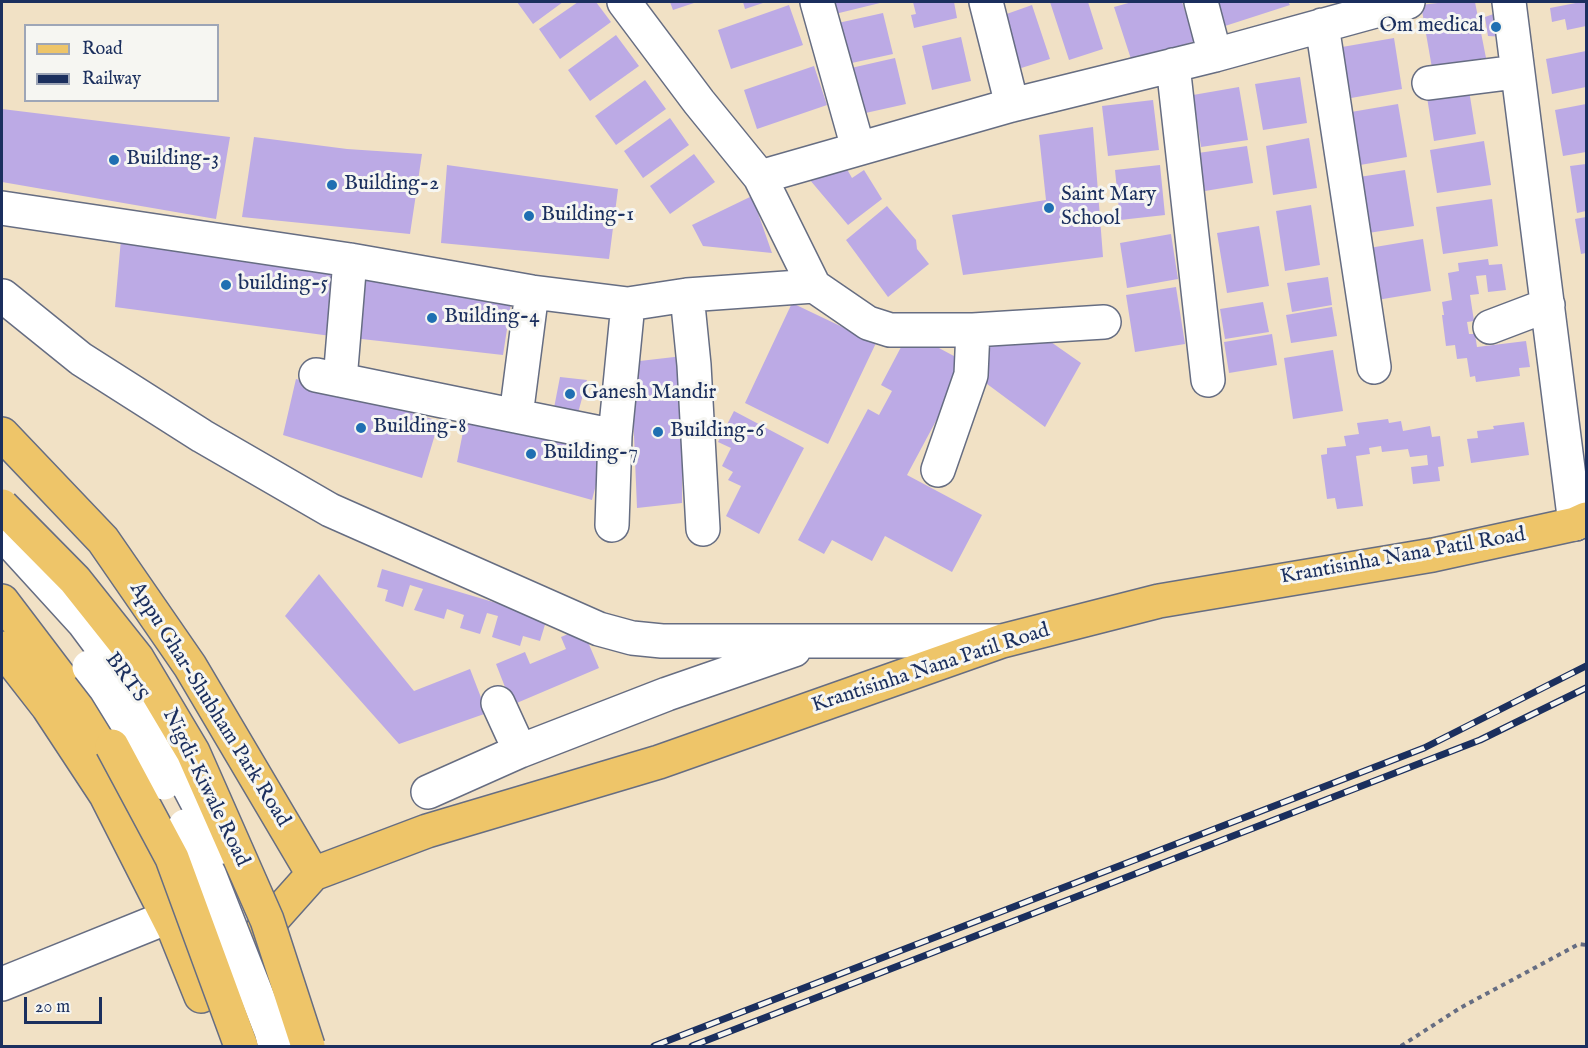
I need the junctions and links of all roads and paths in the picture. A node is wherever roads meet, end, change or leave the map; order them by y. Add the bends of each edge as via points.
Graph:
1 (624, 2) edge
2 (818, 2) edge
3 (986, 2) edge
4 (1201, 2) edge
5 (1408, 2) edge
6 (1509, 2) edge
7 (1355, 8) edge
8 (1322, 25) junction
9 (1215, 55) junction
10 (1173, 65) junction
11 (1516, 72) junction
12 (1429, 83) dead end
13 (1012, 105) junction
14 (858, 148) junction
15 (760, 177) junction
16 (2, 208) edge
17 (350, 260) junction
18 (814, 286) junction
19 (532, 292) junction
20 (687, 295) junction
21 (3, 296) dead end
22 (628, 304) junction
23 (1548, 305) junction
24 (1104, 322) dead end
25 (1490, 327) dead end
26 (973, 330) junction
27 (1374, 367) dead end
28 (1208, 380) dead end
29 (516, 416) junction
30 (2, 434) edge
31 (615, 436) junction
32 (938, 470) dead end
33 (2, 506) edge
34 (1581, 522) edge
35 (612, 525) dead end
36 (703, 529) dead end
37 (2, 533) edge
38 (2, 560) edge
39 (2, 601) edge
40 (819, 641) junction
41 (1002, 641) junction
42 (2, 648) edge
43 (498, 703) dead end
44 (520, 751) junction
45 (428, 792) dead end
46 (313, 874) junction
47 (168, 917) junction
48 (1587, 945) edge
49 (229, 968) junction
50 (2, 984) edge
51 (227, 1047) edge
52 (241, 1047) edge
53 (275, 1047) edge
54 (296, 1047) edge
55 (309, 1047) edge
56 (1401, 1047) edge

1 - 15 street
2 - 14 street
3 - 13 street
4 - 9 street
5 - 7 street
6 - 11 street
7 - 8 street
8 - 9 street
8 - 27 street
9 - 10 street
10 - 13 street
10 - 28 street
11 - 12 street
11 - 23 street
13 - 14 street
14 - 15 street
15 - 18 street
16 - 17 street
17 - 19 street
17 - 29 street via 328,377
18 - 20 street
18 - 26 street via 868,322 890,330
19 - 22 street
19 - 29 street
20 - 22 street
20 - 36 street
21 - 40 street via 81,359 202,436 330,510 599,629 662,641
22 - 31 street
23 - 25 street
23 - 34 street
24 - 26 street
26 - 32 street via 971,375
29 - 31 street
30 - 46 main road, Appu Ghar-Shubham Park Road via 103,540 190,666
31 - 35 street
33 - 55 main road, Nigdi-Kiwale Road, bridge via 75,580 137,658 193,752 267,920
34 - 41 main road, Krantisinha Nana Patil Road via 1433,555 1159,601
37 - 54 street, BRTS, bridge via 84,623 148,709 206,819 239,893
38 - 53 street, BRTS, bridge via 106,689 163,782 210,876
39 - 52 main road, bridge via 118,756 172,858
40 - 41 street
40 - 44 street
41 - 46 main road, Krantisinha Nana Patil Road via 659,762 426,831
42 - 47 main road via 48,707 106,795
43 - 44 street
44 - 45 street
46 - 49 main road
47 - 49 main road via 201,996
47 - 50 street
48 - 56 path via 1579,944 1460,1008
49 - 51 street via 258,1035

